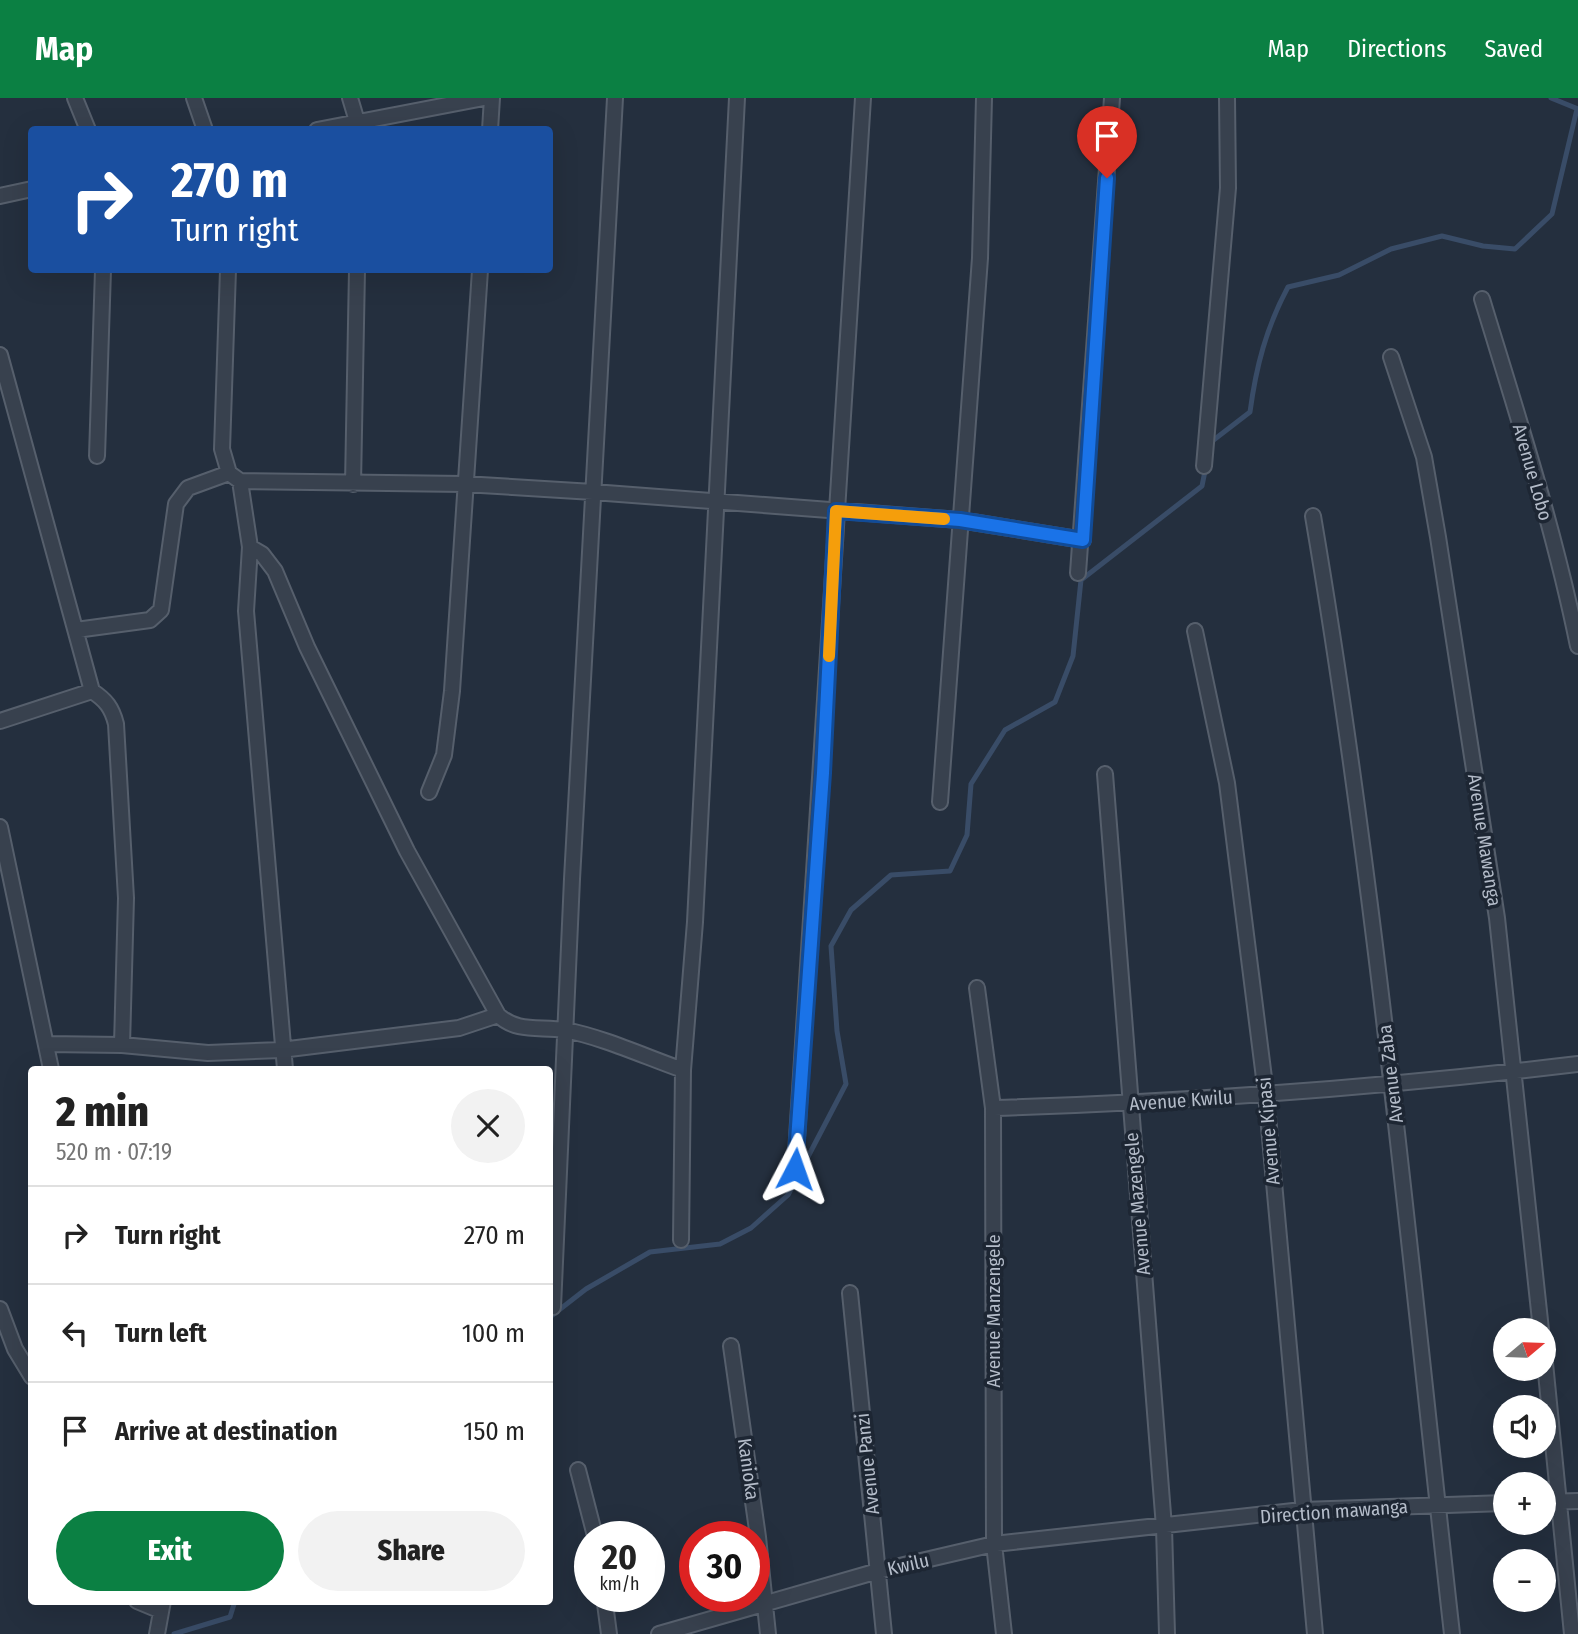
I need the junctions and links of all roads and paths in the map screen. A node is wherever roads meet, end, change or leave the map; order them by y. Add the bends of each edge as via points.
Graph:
1 (75, 98) edge
2 (194, 98) edge
3 (350, 98) edge
4 (484, 98) edge
5 (492, 98) edge
6 (615, 98) edge
7 (737, 98) edge
8 (863, 98) edge
9 (984, 98) edge
10 (1112, 98) edge
11 (1227, 98) edge
12 (359, 125) edge
13 (86, 126) edge
14 (204, 126) edge
15 (490, 126) edge
16 (28, 190) edge
17 (0, 196) edge
18 (103, 273) edge
19 (228, 273) edge
20 (357, 273) edge
21 (480, 273) edge
22 (1482, 299) dead end
23 (0, 355) edge
24 (1391, 357) dead end
25 (97, 456) dead end
26 (1204, 466) dead end
27 (234, 477) junction
28 (353, 484) junction
29 (464, 484) junction
30 (593, 492) junction
31 (716, 502) junction
32 (836, 511) junction
33 (1313, 516) dead end
34 (960, 520) junction
35 (1083, 540) junction
36 (250, 547) junction
37 (1078, 573) dead end
38 (76, 630) junction
39 (1195, 631) dead end
40 (1578, 646) edge
41 (92, 691) junction
42 (0, 721) edge
43 (1105, 774) dead end
44 (429, 792) dead end
45 (940, 802) dead end
46 (0, 827) edge
47 (977, 988) dead end
48 (498, 1015) junction
49 (565, 1030) junction
50 (46, 1044) junction
51 (122, 1045) junction
52 (281, 1050) junction
53 (1578, 1064) edge
54 (50, 1066) edge
55 (284, 1066) edge
56 (683, 1070) junction
57 (1514, 1072) junction
58 (1392, 1082) junction
59 (1266, 1094) junction
60 (1129, 1104) junction
61 (993, 1108) junction
62 (795, 1169) dead end
63 (681, 1240) dead end
64 (850, 1293) dead end
65 (553, 1307) dead end
66 (0, 1309) edge
67 (1540, 1318) edge
68 (731, 1346) dead end
69 (28, 1370) edge
70 (1547, 1381) edge
71 (579, 1470) dead end
72 (1578, 1501) edge
73 (1559, 1502) junction
74 (1493, 1503) edge
75 (1437, 1505) junction
76 (1302, 1510) junction
77 (592, 1521) edge
78 (755, 1521) edge
79 (1164, 1527) junction
80 (994, 1545) junction
81 (878, 1571) junction
82 (770, 1603) edge
83 (162, 1606) edge
84 (606, 1612) edge
85 (737, 1612) edge
86 (767, 1612) edge
87 (157, 1632) edge
88 (609, 1634) edge
89 (659, 1634) edge
90 (768, 1634) edge
91 (884, 1634) edge
92 (1004, 1634) edge
93 (1167, 1634) edge
94 (1315, 1634) edge
95 (1452, 1634) edge
96 (1572, 1634) edge

1 - 13 street
2 - 14 street
3 - 12 street
4 - 12 street
5 - 15 street
6 - 30 street
7 - 31 street
8 - 32 street
9 - 34 street via 979,258
10 - 35 street
11 - 26 street via 1228,188
16 - 17 street
18 - 25 street
19 - 27 street via 222,449
20 - 28 street
21 - 29 street
22 - 40 street, Avenue Lobo via 1566,586
23 - 38 street
24 - 57 street, Avenue Mawanga via 1423,457 1438,537 1497,918
27 - 28 street
27 - 36 street
27 - 38 street via 188,488 176,503 157,615 150,620
28 - 29 street
29 - 30 street
29 - 44 street via 452,691 444,755
30 - 31 street
30 - 49 street
31 - 32 street
31 - 56 street
32 - 34 street
32 - 62 street
33 - 58 street, Avenue Zaba via 1336,654
34 - 35 street
34 - 45 street
35 - 37 street
36 - 48 street via 275,571 407,852
36 - 52 street via 246,611
38 - 41 street
39 - 59 street, Avenue Kipasi via 1227,783
41 - 42 street
41 - 51 street via 104,698 112,711 121,771 127,898
43 - 60 street, Avenue Mazengele
46 - 50 street
47 - 61 street, Avenue Manzengele
48 - 49 street via 520,1027
48 - 52 street via 459,1028
49 - 56 street
49 - 65 street
50 - 51 street
50 - 54 street
51 - 52 street via 208,1053
52 - 55 street
53 - 57 street, Avenue Kwilu
56 - 63 street
57 - 58 street, Avenue Kwilu
57 - 67 street, Avenue Mawanga
58 - 59 street, Avenue Kwilu
58 - 75 street, Avenue Zaba
59 - 60 street, Avenue Kwilu
59 - 76 street, Avenue Kipasi
60 - 61 street, Avenue Kwilu
60 - 79 street, Avenue Mazengele
61 - 80 street, Avenue Manzengele
64 - 81 street, Avenue Panzi
66 - 69 street
68 - 78 street, Kanioka
70 - 73 street
71 - 77 street
72 - 73 street
73 - 96 street
74 - 75 street, Direction mawanga
75 - 76 street, Direction mawanga
75 - 95 street, Avenue Zaba
76 - 79 street, Direction mawanga
76 - 94 street, Avenue Kipasi
79 - 80 street, Kwilu
79 - 93 street, Avenue Mazengele
80 - 81 street, Kwilu
80 - 92 street, Avenue Manzengele
81 - 82 street, Kwilu
81 - 91 street, Avenue Panzi
83 - 87 street
84 - 88 street
85 - 89 street, Kwilu
86 - 90 street, Kanioka

